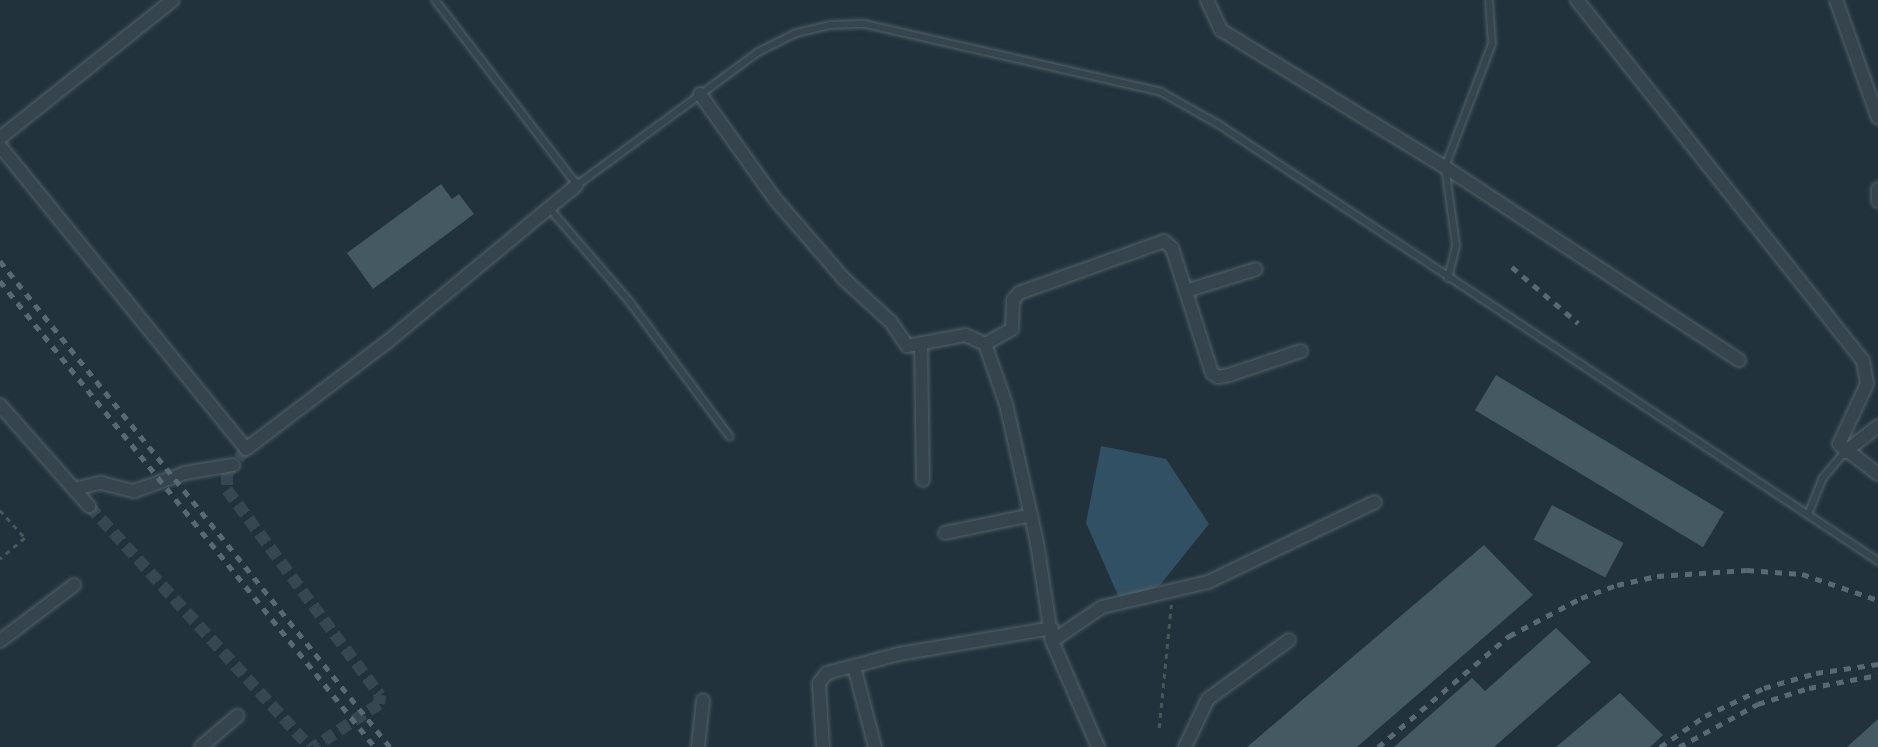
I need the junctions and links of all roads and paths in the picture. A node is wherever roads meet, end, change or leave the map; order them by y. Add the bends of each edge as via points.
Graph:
1 (173, 0) edge
2 (435, 0) edge
3 (1206, 0) edge
4 (1489, 0) edge
5 (1577, 0) edge
6 (1836, 0) edge
7 (700, 93) junction
8 (1875, 99) edge
9 (1878, 118) edge
10 (0, 138) edge
11 (0, 146) edge
12 (1445, 167) junction
13 (577, 185) junction
14 (1878, 189) edge
15 (1878, 201) edge
16 (549, 208) junction
17 (1256, 269) dead end
18 (1448, 278) junction
19 (1186, 291) junction
20 (921, 344) junction
21 (985, 344) junction
22 (1301, 351) dead end
23 (1739, 360) dead end
24 (0, 405) edge
25 (1878, 426) edge
26 (730, 437) dead end
27 (1845, 452) junction
28 (233, 465) dead end
29 (1878, 474) edge
30 (923, 480) dead end
31 (74, 489) junction
32 (1375, 502) dead end
33 (89, 506) tunnel mouth
34 (0, 510) edge
35 (1809, 512) junction
36 (1031, 515) junction
37 (945, 533) dead end
38 (0, 559) edge
39 (1878, 561) edge
40 (74, 585) dead end
41 (1173, 588) junction
42 (1052, 634) junction
43 (1289, 640) dead end
44 (0, 641) edge
45 (854, 666) junction
46 (704, 700) dead end
47 (237, 716) dead end
48 (1158, 728) dead end
49 (201, 747) edge
50 (698, 747) edge
51 (823, 747) edge
52 (875, 747) edge
53 (1098, 747) edge
54 (1185, 747) edge

1 - 10 street
2 - 13 lane
3 - 12 street via 1221,30
4 - 12 lane via 1492,44
5 - 27 street via 1863,361 1867,384 1840,435
6 - 8 street
7 - 13 lane
7 - 18 lane via 758,52 796,33 853,24 1102,75 1161,92 1219,124
7 - 20 street via 775,199 844,279 891,322 907,346
8 - 9 street
11 - 16 street via 246,449 387,342
12 - 18 lane via 1456,245
12 - 23 street
13 - 16 street
14 - 15 street
16 - 26 lane via 629,301
17 - 19 street
18 - 35 lane
19 - 21 street via 1170,244 1154,243 1019,293 1013,300 1012,329
19 - 22 street via 1207,364 1217,377
20 - 21 street via 965,335
20 - 30 street
21 - 36 street via 1006,404
24 - 31 street
25 - 27 street
27 - 29 street
27 - 35 lane via 1822,479
28 - 31 street via 185,473 134,491 101,483
31 - 33 street
32 - 41 street via 1208,582
34 - 38 path via 25,538
35 - 39 lane
36 - 37 street
36 - 42 street
40 - 44 street
41 - 42 street via 1102,607
41 - 48 path
42 - 45 street
42 - 53 street
43 - 54 street via 1208,699
45 - 51 street via 827,673 819,683
45 - 52 street
46 - 50 street
47 - 49 street

